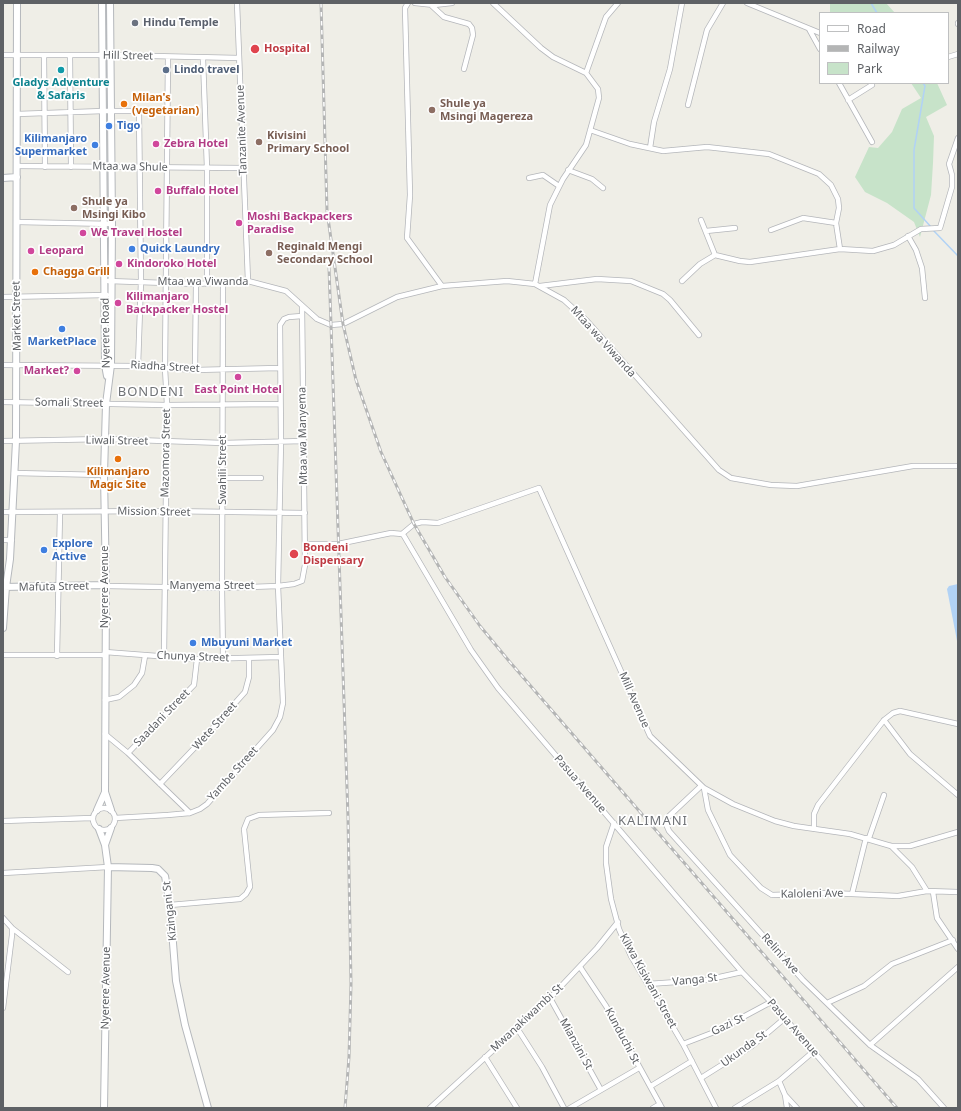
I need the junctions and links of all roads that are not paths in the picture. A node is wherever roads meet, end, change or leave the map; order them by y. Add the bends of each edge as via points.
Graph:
1 (17, 3) edge
2 (102, 3) edge
3 (110, 3) edge
4 (237, 3) edge
5 (408, 3) edge
6 (415, 3) edge
7 (452, 3) edge
8 (493, 3) edge
9 (616, 3) edge
10 (682, 3) edge
11 (723, 3) edge
12 (747, 3) edge
13 (446, 4) edge
14 (430, 5) junction
15 (809, 29) junction
16 (819, 32) edge
17 (819, 47) edge
18 (17, 55) junction
19 (103, 55) junction
20 (110, 55) junction
21 (3, 56) edge
22 (44, 56) junction
23 (70, 56) junction
24 (168, 57) junction
25 (203, 58) junction
26 (239, 58) junction
27 (464, 69) dead end
28 (586, 73) junction
29 (840, 84) edge
30 (872, 85) dead end
31 (848, 100) junction
32 (688, 105) dead end
33 (107, 111) junction
34 (166, 111) junction
35 (70, 112) junction
36 (139, 112) junction
37 (44, 113) junction
38 (17, 114) junction
39 (590, 130) junction
40 (958, 138) edge
41 (872, 142) dead end
42 (650, 148) junction
43 (17, 166) junction
44 (45, 166) junction
45 (71, 167) junction
46 (104, 167) junction
47 (112, 167) junction
48 (140, 168) junction
49 (166, 168) junction
50 (207, 168) junction
51 (243, 168) junction
52 (568, 170) junction
53 (17, 177) junction
54 (3, 178) edge
55 (528, 178) dead end
56 (559, 186) junction
57 (603, 188) dead end
58 (701, 220) dead end
59 (17, 222) junction
60 (836, 223) junction
61 (105, 224) junction
62 (112, 224) junction
63 (734, 228) dead end
64 (771, 230) dead end
65 (706, 231) junction
66 (908, 236) junction
67 (840, 249) junction
68 (715, 255) junction
69 (108, 281) junction
70 (248, 281) junction
71 (682, 281) dead end
72 (141, 282) junction
73 (166, 282) junction
74 (223, 282) junction
75 (196, 284) junction
76 (207, 284) junction
77 (535, 284) junction
78 (442, 286) junction
79 (540, 286) junction
80 (108, 295) junction
81 (3, 297) edge
82 (16, 297) junction
83 (925, 298) dead end
84 (302, 306) junction
85 (302, 316) junction
86 (699, 335) dead end
87 (3, 365) edge
88 (17, 365) junction
89 (108, 365) junction
90 (138, 366) junction
91 (165, 368) junction
92 (279, 368) junction
93 (222, 369) junction
94 (195, 370) junction
95 (107, 381) joint
96 (3, 402) edge
97 (17, 402) junction
98 (106, 404) junction
99 (280, 404) junction
100 (167, 405) junction
101 (222, 405) junction
102 (106, 439) junction
103 (3, 441) edge
104 (16, 441) junction
105 (281, 441) junction
106 (304, 441) junction
107 (166, 442) junction
108 (223, 443) junction
109 (958, 466) edge
110 (14, 473) junction
111 (104, 475) junction
112 (223, 478) junction
113 (261, 478) dead end
114 (104, 511) junction
115 (164, 511) junction
116 (3, 512) edge
117 (13, 512) junction
118 (60, 512) junction
119 (278, 513) junction
120 (305, 513) junction
121 (223, 514) junction
122 (402, 534) junction
123 (3, 540) edge
124 (12, 540) junction
125 (305, 544) junction
126 (3, 559) edge
127 (10, 559) junction
128 (305, 565) joint
129 (106, 586) junction
130 (164, 586) junction
131 (278, 586) junction
132 (4, 587) edge
133 (59, 587) junction
134 (222, 588) junction
135 (3, 628) edge
136 (105, 654) junction
137 (3, 655) edge
138 (57, 656) junction
139 (145, 656) junction
140 (164, 656) junction
141 (281, 657) junction
142 (197, 659) junction
143 (223, 659) junction
144 (249, 659) junction
145 (105, 700) junction
146 (884, 720) junction
147 (958, 724) edge
148 (105, 734) junction
149 (128, 753) junction
150 (160, 784) junction
151 (702, 787) junction
152 (105, 792) junction
153 (884, 795) dead end
154 (958, 795) edge
155 (97, 810) junction
156 (111, 810) junction
157 (190, 812) junction
158 (329, 813) dead end
159 (92, 818) junction
160 (115, 818) junction
161 (3, 821) edge
162 (614, 823) junction
163 (111, 828) junction
164 (99, 829) junction
165 (814, 829) junction
166 (958, 832) edge
167 (868, 838) junction
168 (105, 845) junction
169 (891, 846) junction
170 (108, 867) junction
171 (3, 873) edge
172 (928, 891) junction
173 (933, 892) junction
174 (958, 892) edge
175 (852, 894) junction
176 (170, 905) junction
177 (3, 918) edge
178 (618, 922) junction
179 (12, 928) junction
180 (953, 940) junction
181 (958, 949) edge
182 (580, 967) junction
183 (958, 967) edge
184 (68, 972) dead end
185 (742, 972) junction
186 (648, 984) junction
187 (550, 998) junction
188 (771, 1002) junction
189 (827, 1003) junction
190 (3, 1008) edge
191 (785, 1018) junction
192 (517, 1028) junction
193 (683, 1044) junction
194 (870, 1045) junction
195 (814, 1051) junction
196 (485, 1057) junction
197 (692, 1061) junction
198 (639, 1068) junction
199 (701, 1078) junction
200 (779, 1081) junction
201 (650, 1086) junction
202 (601, 1090) junction
203 (785, 1095) junction
204 (661, 1106) edge
205 (104, 1108) edge
206 (208, 1108) edge
207 (430, 1108) edge
208 (517, 1108) edge
209 (564, 1108) edge
210 (570, 1108) edge
211 (653, 1108) edge
212 (716, 1108) edge
213 (735, 1108) edge
214 (787, 1108) edge
215 (798, 1108) edge
216 (862, 1108) edge
217 (944, 1108) edge

1 - 18 street, Market Street
2 - 19 street, Nyerere Road
3 - 20 street, Nyerere Road
4 - 26 street, Tanzanite Avenue
5 - 78 street via 405,8 410,195 407,238
6 - 14 street
7 - 13 street
8 - 28 street via 541,48 553,57
9 - 28 street via 606,18
10 - 42 street via 670,68 654,122
11 - 32 street via 707,30
12 - 15 street
13 - 14 street
14 - 27 street via 444,17 469,24 472,28 473,36
15 - 16 street
15 - 17 street
18 - 21 street, Hill Street
18 - 22 street, Hill Street
18 - 38 street, Market Street
19 - 20 street, Hill Street
19 - 23 street, Hill Street
19 - 33 street, Nyerere Road
20 - 24 street, Hill Street
20 - 33 street, Nyerere Road
22 - 23 street, Hill Street
22 - 37 street
23 - 35 street
24 - 25 street, Hill Street
24 - 34 street, Mazomora Street
25 - 26 street, Hill Street
25 - 50 street
26 - 51 street, Tanzanite Avenue
28 - 39 street via 599,95
29 - 31 street
30 - 31 street
31 - 41 street
33 - 35 street
33 - 36 street
33 - 46 street, Nyerere Road
33 - 47 street, Nyerere Road
34 - 36 street
34 - 49 street, Mazomora Street
35 - 37 street
35 - 45 street
36 - 48 street
37 - 38 street
37 - 44 street
38 - 43 street, Market Street
39 - 42 street
39 - 52 street via 586,145
40 - 66 street via 949,164 952,187 942,227 927,228
42 - 60 street via 663,151 726,148 774,155 819,174 826,180 838,199
43 - 44 street, Mtaa wa Shule
43 - 53 street, Market Street
44 - 45 street, Mtaa wa Shule
45 - 46 street, Mtaa wa Shule
46 - 47 street, Mtaa wa Shule
46 - 61 street, Nyerere Road
47 - 48 street, Mtaa wa Shule
47 - 62 street, Nyerere Road
48 - 49 street, Mtaa wa Shule
48 - 72 street
49 - 50 street, Mtaa wa Shule
49 - 73 street, Mazomora Street
50 - 51 street, Mtaa wa Shule
50 - 76 street
51 - 70 street, Tanzanite Avenue
52 - 56 street
52 - 57 street via 592,179
53 - 54 street
53 - 59 street, Market Street
55 - 56 street via 543,175
56 - 77 street via 550,205
58 - 65 street
59 - 61 street
59 - 82 street, Market Street
60 - 64 street via 803,218
60 - 67 street
61 - 62 street
61 - 69 street, Nyerere Road
62 - 69 street, Nyerere Road
63 - 65 street
65 - 68 street
66 - 67 street via 894,245 873,251
66 - 83 street via 922,268
67 - 68 street via 750,262
68 - 71 street via 700,264
69 - 72 street, Mtaa wa Viwanda
69 - 80 street, Nyerere Road
70 - 74 street, Mtaa wa Viwanda
70 - 84 street, Mtaa wa Viwanda via 286,291
72 - 73 street, Mtaa wa Viwanda
72 - 90 street
73 - 75 street, Mtaa wa Viwanda
73 - 91 street, Mazomora Street
74 - 76 street, Mtaa wa Viwanda
74 - 93 street, Swahili Street
75 - 76 street, Mtaa wa Viwanda
75 - 94 street
77 - 78 street, Mtaa wa Viwanda via 507,281
77 - 79 street, Mtaa wa Viwanda
78 - 84 street, Mtaa wa Viwanda via 397,297 343,324 326,324
79 - 86 street via 597,280 631,281 663,294
79 - 109 street, Mtaa wa Viwanda via 564,300 587,321 724,474 739,480 797,486 918,465
80 - 82 street
80 - 89 street, Nyerere Road
81 - 82 street
82 - 88 street, Market Street
84 - 85 street, Mtaa wa Manyema
85 - 92 street, Yambe Street via 284,319 280,325
85 - 106 street, Mtaa wa Manyema
87 - 88 street, Riadha Street
88 - 89 street, Riadha Street
88 - 97 street, Market Street
89 - 90 street, Riadha Street
89 - 95 street, Nyerere Road
90 - 91 street, Riadha Street
91 - 94 street, Riadha Street
91 - 100 street, Mazomora Street
92 - 93 street, Riadha Street
92 - 99 street, Yambe Street
93 - 94 street, Riadha Street
93 - 101 street, Swahili Street
95 - 98 street, Nyerere Avenue
96 - 97 street, Somali Street
97 - 98 street, Somali Street
97 - 104 street, Market Street
98 - 100 street, Somali Street
98 - 102 street, Nyerere Avenue
99 - 101 street, Somali Street
99 - 105 street, Yambe Street
100 - 101 street, Somali Street
100 - 107 street, Mazomora Street
101 - 108 street, Swahili Street
102 - 104 street, Liwali Street
102 - 107 street, Liwali Street
102 - 111 street, Nyerere Avenue
103 - 104 street, Liwali Street
104 - 110 street, Market Street
105 - 106 street, Liwali Street
105 - 108 street, Liwali Street
105 - 119 street, Yambe Street
106 - 120 street, Mtaa wa Manyema
107 - 108 street, Liwali Street
107 - 115 street, Mazomora Street
108 - 112 street, Swahili Street
110 - 111 street
110 - 117 street, Market Street
111 - 114 street, Nyerere Avenue
112 - 113 street
112 - 121 street, Swahili Street
114 - 115 street, Mission Street
114 - 118 street, Mission Street
114 - 129 street, Nyerere Avenue
115 - 121 street, Mission Street
115 - 130 street, Mazomora Street
116 - 117 street, Mission Street
117 - 118 street, Mission Street
117 - 124 street, Market Street
118 - 133 street
119 - 120 street, Mission Street
119 - 121 street, Mission Street
119 - 131 street, Yambe Street
120 - 125 street, Mtaa wa Manyema
121 - 134 street, Swahili Street
122 - 125 street via 391,533 338,544
122 - 151 street, Mill Avenue via 414,524 438,523 539,488 650,736
122 - 162 street, Pasua Avenue via 408,539 471,650 498,688
123 - 124 street
124 - 127 street, Market Street
125 - 128 street, Mtaa wa Manyema
126 - 127 street
127 - 132 street, Market Street
128 - 131 street, Manyema Street via 302,581
129 - 130 street, Manyema Street
129 - 133 street, Mafuta Street
129 - 136 street, Nyerere Avenue
130 - 134 street, Manyema Street
130 - 140 street, Mazomora Street
131 - 134 street, Manyema Street
131 - 141 street, Yambe Street
132 - 133 street, Mafuta Street
132 - 135 street, Market Street
133 - 138 street
134 - 143 street, Swahili Street
136 - 138 street, Chunya Street
136 - 139 street, Chunya Street
136 - 145 street, Nyerere Avenue
137 - 138 street, Chunya Street
139 - 140 street, Chunya Street
139 - 145 street via 142,673 134,685 119,697
140 - 142 street, Chunya Street
141 - 144 street, Chunya Street
141 - 157 street, Yambe Street via 283,703 280,717 273,730 206,804
142 - 143 street, Chunya Street
142 - 149 street, Saadani Street via 194,685
143 - 144 street, Chunya Street
144 - 150 street, Wete Street via 249,677 245,692
145 - 148 street, Nyerere Avenue
146 - 147 street via 900,711
146 - 154 street via 910,754
146 - 165 street via 818,805 814,814
148 - 149 street
148 - 152 street, Nyerere Avenue
149 - 150 street
150 - 157 street
151 - 165 street, Mill Avenue via 728,802 775,821
151 - 175 street, Kaloleni Ave via 708,810 730,855 766,892
151 - 189 street, Relini Ave via 667,818 669,831 803,980
152 - 155 street
152 - 156 street
153 - 167 street
155 - 156 street via 107,807
155 - 159 street
156 - 160 street
157 - 160 street, Yambe Street
158 - 176 street via 259,815 248,820 244,829 250,887 246,894 240,898
159 - 161 street
159 - 164 street via 94,825
160 - 163 street
162 - 178 street, Kilwa Kisiwani Street via 606,847 606,863 611,899
162 - 185 street, Pasua Avenue
163 - 164 street
163 - 168 street
164 - 168 street
165 - 167 street, Mill Avenue
166 - 169 street, Mill Avenue via 910,846
167 - 169 street, Mill Avenue
167 - 175 street
168 - 170 street
169 - 172 street via 912,867
170 - 171 street, Kizingani St
170 - 176 street, Kizingani St via 152,868 162,872 167,880
170 - 205 street, Nyerere Avenue
172 - 173 street, Kaloleni Ave
172 - 175 street, Kaloleni Ave via 898,896
173 - 174 street, Kaloleni Ave
173 - 180 street via 937,918
176 - 206 street, Kizingani St via 176,981 184,1025
177 - 179 street
178 - 182 street, Mwanakiwambi St
178 - 186 street, Kilwa Kisiwani Street via 629,950
179 - 184 street
179 - 190 street
180 - 181 street
180 - 189 street via 892,964 864,986
182 - 187 street, Mwanakiwambi St
182 - 198 street, Kunduchi St via 606,1006
183 - 194 street
185 - 186 street, Vanga St via 706,980
185 - 188 street, Pasua Avenue
186 - 193 street, Kilwa Kisiwani Street
187 - 192 street, Mwanakiwambi St
187 - 202 street, Mianzini St
188 - 191 street, Pasua Avenue
188 - 193 street, Gazi St via 717,1031
189 - 194 street, Relini Ave
191 - 195 street, Pasua Avenue
191 - 199 street, Ukunda St via 752,1046
192 - 196 street, Mwanakiwambi St
192 - 209 street
193 - 197 street, Kilwa Kisiwani Street
194 - 217 street, Relini Ave via 918,1079
195 - 200 street
195 - 216 street, Pasua Avenue
196 - 207 street, Mwanakiwambi St
196 - 208 street
197 - 199 street, Kilwa Kisiwani Street
197 - 201 street
198 - 201 street, Kunduchi St
198 - 202 street
199 - 212 street, Kilwa Kisiwani Street
200 - 203 street
200 - 213 street
201 - 204 street, Kunduchi St
202 - 210 street
203 - 214 street
203 - 215 street
204 - 211 street

